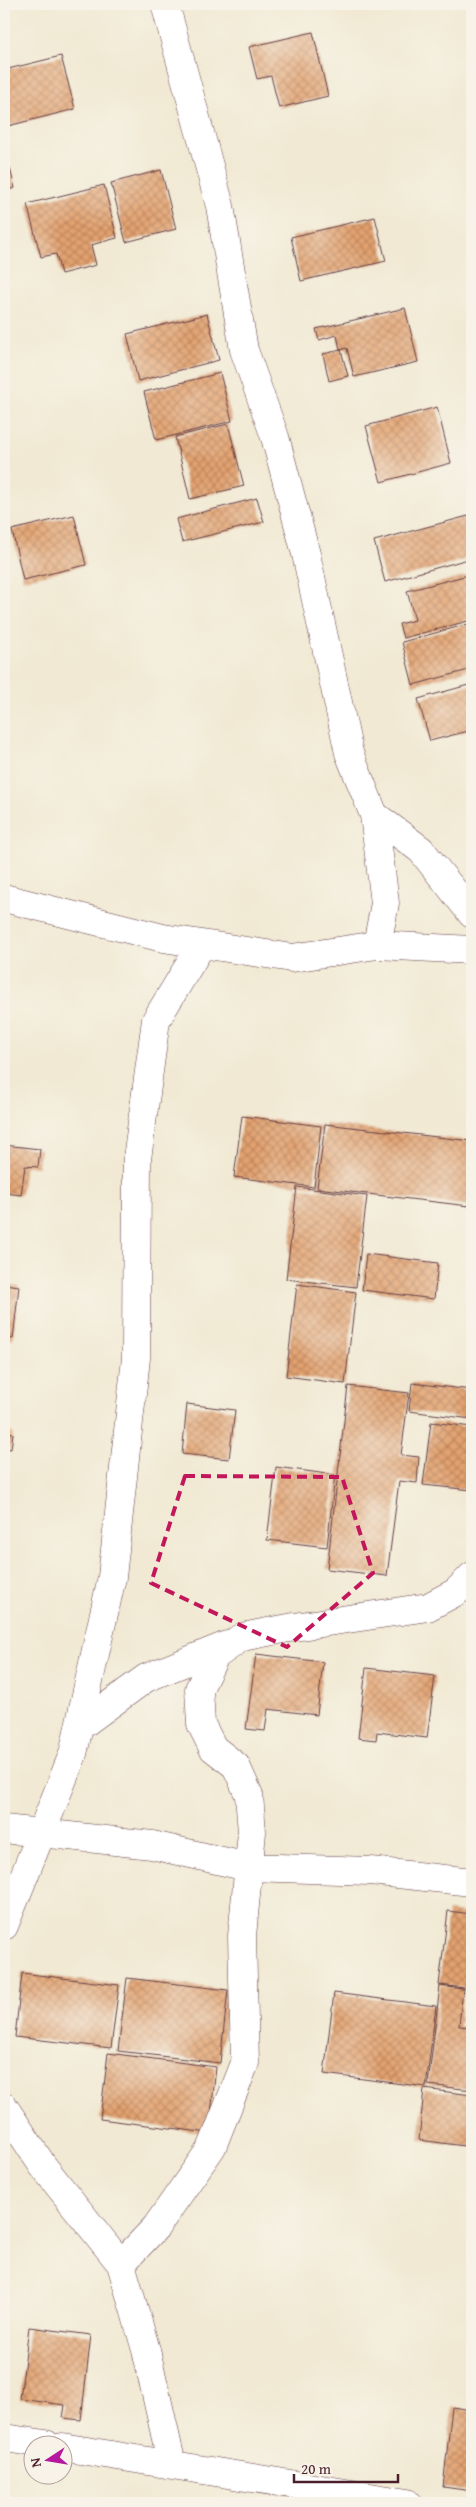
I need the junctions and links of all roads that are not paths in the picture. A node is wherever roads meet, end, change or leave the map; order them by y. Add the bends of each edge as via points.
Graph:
1 (165, 4) edge
2 (374, 814) junction
3 (4, 898) edge
4 (472, 914) edge
5 (202, 944) junction
6 (377, 945) junction
7 (472, 950) edge
8 (472, 1576) edge
9 (236, 1642) junction
10 (79, 1727) junction
11 (4, 1829) edge
12 (40, 1833) junction
13 (248, 1867) junction
14 (472, 1882) edge
15 (4, 1926) edge
16 (4, 2107) edge
17 (120, 2264) junction
18 (4, 2438) edge
19 (22, 2441) edge
20 (72, 2449) edge
21 (172, 2465) junction
22 (407, 2503) edge

1 - 2 street via 220,206 244,350 275,437 306,554 349,753
2 - 4 street via 421,850
2 - 6 street via 385,903
3 - 5 street via 163,938
5 - 6 street via 292,958
5 - 10 street via 156,1020 136,1159 136,1358 112,1577
6 - 7 street
8 - 9 street via 456,1592 428,1607 294,1627 242,1637
9 - 10 street via 146,1678
9 - 13 street via 215,1656 199,1689 201,1724 213,1748 236,1766 249,1795 252,1832
10 - 12 street via 73,1754
11 - 12 street
12 - 13 street via 152,1845
12 - 15 street
13 - 14 street via 370,1871
13 - 17 street via 242,1936 245,2064 212,2147 156,2227
16 - 17 street via 43,2166
17 - 21 street via 146,2350
18 - 19 street
20 - 21 street
21 - 22 street

